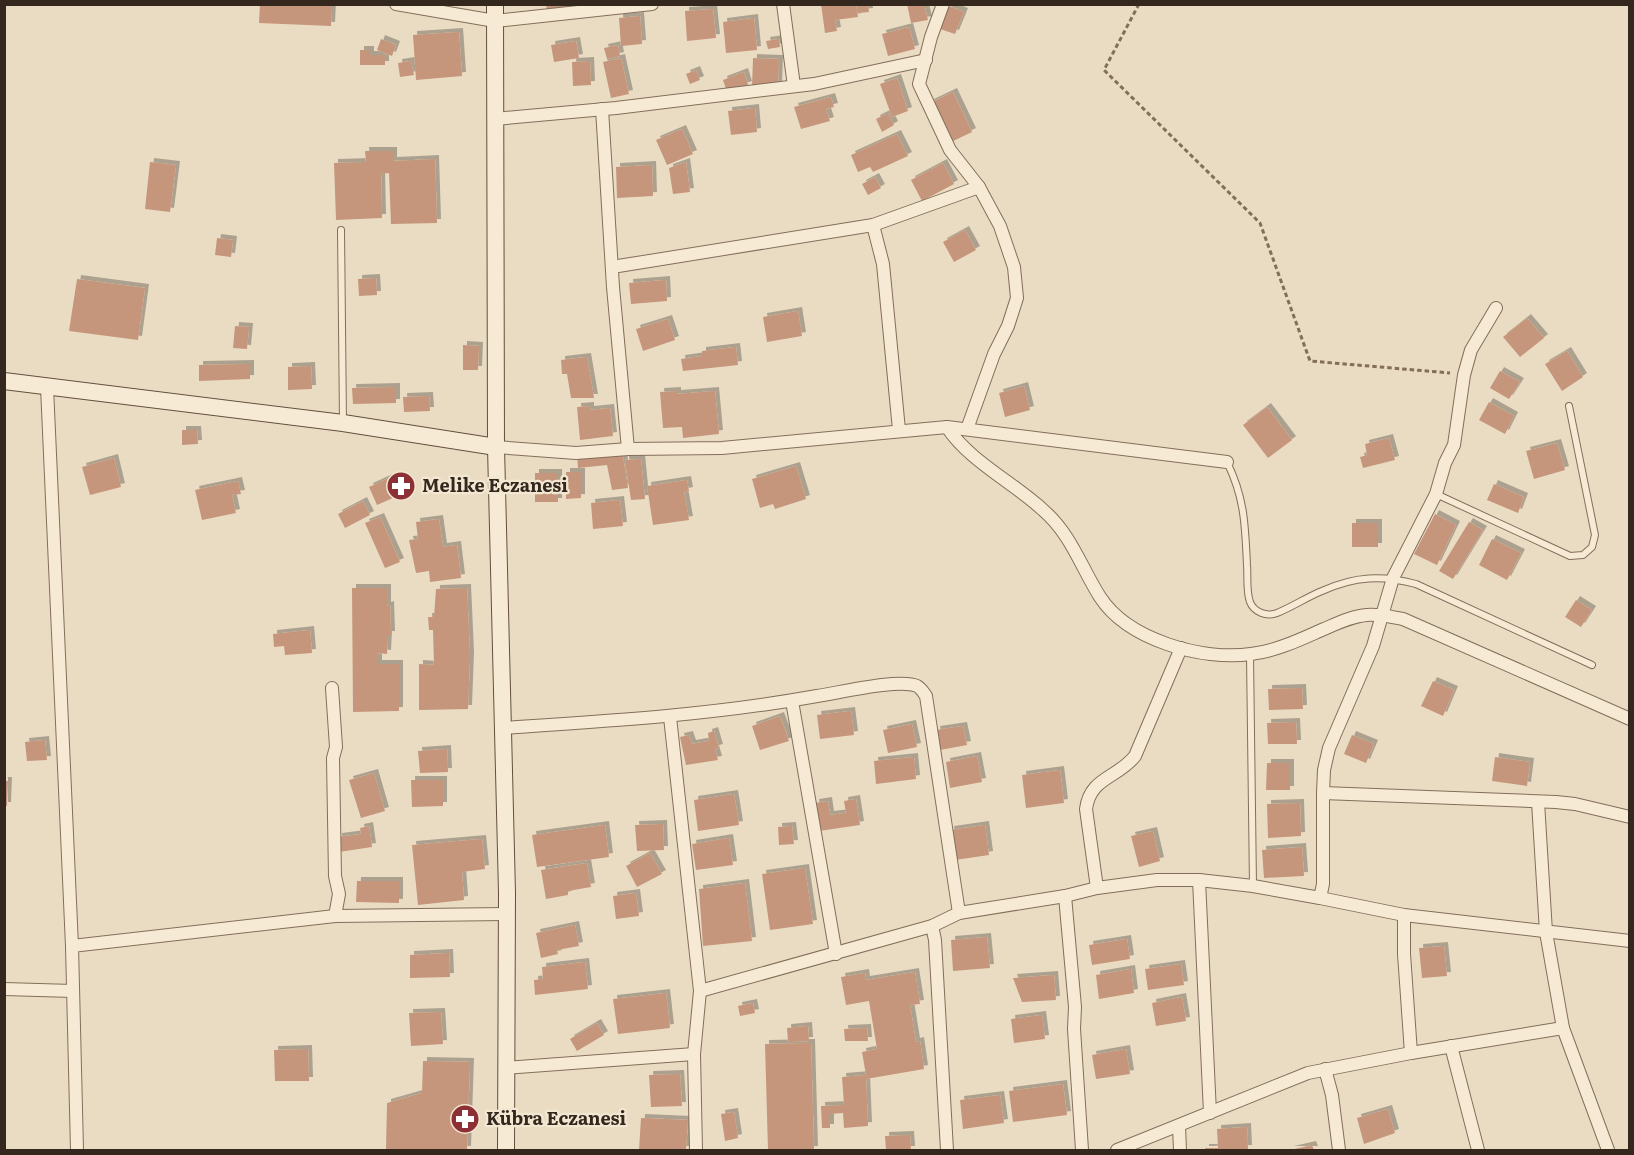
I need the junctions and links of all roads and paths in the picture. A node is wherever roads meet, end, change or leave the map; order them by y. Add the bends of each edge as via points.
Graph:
1 (396, 4) edge
2 (652, 4) edge
3 (783, 4) edge
4 (944, 4) edge
5 (1139, 4) edge
6 (589, 8) edge
7 (495, 13) edge
8 (926, 60) junction
9 (794, 86) junction
10 (602, 109) junction
11 (495, 119) junction
12 (979, 187) junction
13 (873, 225) junction
14 (341, 230) dead end
15 (612, 267) junction
16 (1496, 308) dead end
17 (1464, 375) junction
18 (4, 381) edge
19 (47, 387) junction
20 (1569, 406) dead end
21 (343, 423) junction
22 (947, 427) junction
23 (967, 429) junction
24 (899, 430) junction
25 (496, 447) junction
26 (628, 449) junction
27 (1227, 462) joint
28 (1436, 494) junction
29 (1393, 578) junction
30 (1382, 615) junction
31 (1181, 648) junction
32 (1250, 655) junction
33 (1592, 665) dead end
34 (332, 688) dead end
35 (792, 701) junction
36 (670, 717) junction
37 (1629, 719) edge
38 (502, 728) junction
39 (1323, 793) junction
40 (1538, 802) junction
41 (1629, 817) edge
42 (1199, 880) junction
43 (1253, 886) junction
44 (1097, 888) junction
45 (1065, 896) junction
46 (1320, 898) junction
47 (958, 913) junction
48 (507, 914) junction
49 (1404, 915) junction
50 (335, 916) junction
51 (932, 926) junction
52 (1546, 932) junction
53 (1629, 941) edge
54 (72, 946) junction
55 (836, 954) junction
56 (4, 989) edge
57 (73, 991) junction
58 (700, 991) junction
59 (1563, 1028) junction
60 (1451, 1046) junction
61 (1411, 1053) junction
62 (694, 1054) junction
63 (506, 1068) junction
64 (1325, 1069) junction
65 (1210, 1113) junction
66 (1179, 1126) junction
67 (77, 1150) edge
68 (506, 1150) edge
69 (696, 1150) edge
70 (947, 1150) edge
71 (1082, 1150) edge
72 (1117, 1150) edge
73 (1180, 1150) edge
74 (1339, 1150) edge
75 (1478, 1150) edge
76 (1608, 1150) edge

1 - 7 street
2 - 6 street
3 - 9 street
4 - 8 street
5 - 17 path via 1104,70 1260,223 1310,361
6 - 7 street
7 - 11 street
8 - 9 street
8 - 12 street via 919,84 950,150
9 - 10 street
10 - 11 street
10 - 15 street
11 - 25 street
12 - 13 street
12 - 23 street via 1000,226 1014,267 1017,298
13 - 15 street
13 - 24 street via 883,264
14 - 21 lane
15 - 26 street
16 - 17 street via 1471,350
17 - 28 street via 1454,445
18 - 19 street
19 - 21 street
19 - 54 street
20 - 28 lane via 1595,535 1592,547 1583,555 1570,556
21 - 25 street
22 - 23 street
22 - 24 street
22 - 31 street via 967,451 1057,523 1101,598 1116,615 1136,630
23 - 27 street
24 - 26 street via 722,448
25 - 26 street via 576,453
25 - 38 street
27 - 29 lane via 1241,498 1249,598 1258,612 1274,614 1338,584
28 - 29 street
29 - 30 street
29 - 33 lane via 1416,584
30 - 32 street via 1346,619
30 - 37 street via 1403,619
30 - 39 street via 1373,646 1335,729 1324,770
31 - 32 street via 1229,656
31 - 44 street via 1135,756 1096,784 1088,796 1086,809
32 - 43 lane
34 - 50 street via 336,747 335,876 339,894
35 - 36 street
35 - 47 street via 883,685 919,687 926,696
35 - 55 street
36 - 38 street
36 - 58 street
38 - 48 street
39 - 40 street
39 - 46 street
40 - 41 street via 1575,804
40 - 52 street
42 - 43 street
42 - 44 street via 1156,880
42 - 65 street
43 - 46 street
44 - 45 street
45 - 47 street
45 - 71 street
46 - 49 street
47 - 51 street
48 - 50 street
48 - 63 street
49 - 52 street
49 - 61 street
50 - 54 street
51 - 55 street
51 - 70 street
52 - 53 street
52 - 59 street
54 - 57 street
55 - 58 street
56 - 57 street
57 - 67 street
58 - 62 street
59 - 60 street
59 - 76 street
60 - 61 street
60 - 75 street
61 - 64 street
62 - 63 street
62 - 69 street
63 - 68 street
64 - 65 street via 1290,1079
64 - 74 street
65 - 66 street
66 - 72 street
66 - 73 street

